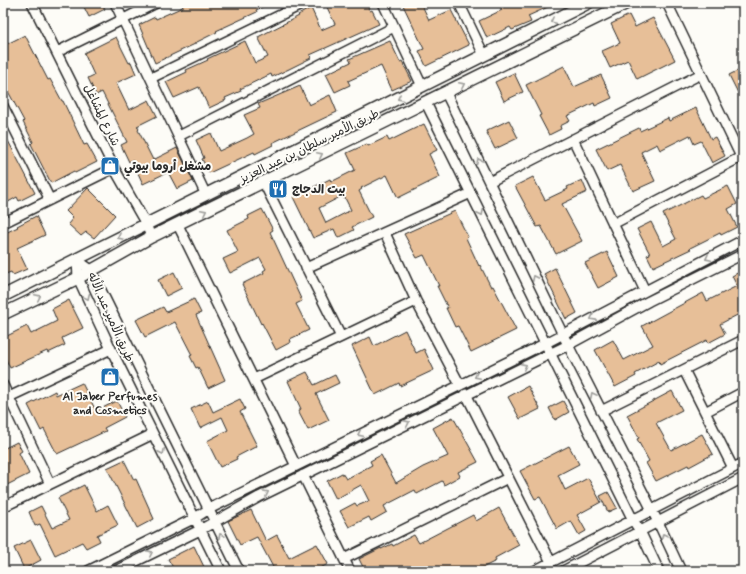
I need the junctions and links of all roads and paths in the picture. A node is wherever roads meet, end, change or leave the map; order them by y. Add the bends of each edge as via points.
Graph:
1 (32, 3) edge
2 (115, 3) edge
3 (156, 3) edge
4 (305, 3) edge
5 (383, 3) edge
6 (459, 3) edge
7 (588, 3) edge
8 (627, 3) edge
9 (666, 3) edge
10 (123, 20) junction
11 (394, 27) junction
12 (57, 52) junction
13 (484, 55) junction
14 (701, 74) junction
15 (151, 78) junction
16 (422, 86) junction
17 (446, 93) junction
18 (426, 103) junction
19 (3, 106) edge
20 (178, 136) junction
21 (573, 139) junction
22 (742, 159) edge
23 (114, 168) junction
24 (489, 182) junction
25 (264, 183) junction
26 (471, 193) junction
27 (206, 195) junction
28 (50, 200) junction
29 (3, 223) edge
30 (146, 224) junction
31 (613, 224) junction
32 (178, 225) junction
33 (385, 233) junction
34 (151, 237) junction
35 (743, 240) edge
36 (743, 254) edge
37 (77, 260) junction
38 (306, 268) junction
39 (91, 270) junction
40 (78, 278) junction
41 (645, 291) junction
42 (3, 296) edge
43 (416, 301) junction
44 (3, 314) edge
45 (562, 334) junction
46 (341, 337) junction
47 (743, 340) edge
48 (546, 343) junction
49 (568, 345) junction
50 (111, 349) junction
51 (550, 353) junction
52 (684, 370) junction
53 (254, 379) junction
54 (3, 385) edge
55 (460, 385) junction
56 (743, 392) edge
57 (466, 394) junction
58 (9, 397) junction
59 (601, 411) junction
60 (705, 412) junction
61 (153, 434) junction
62 (743, 463) edge
63 (296, 466) junction
64 (733, 468) junction
65 (303, 475) junction
66 (508, 478) junction
67 (743, 478) edge
68 (50, 484) junction
69 (3, 507) edge
70 (209, 509) junction
71 (651, 510) junction
72 (195, 518) junction
73 (633, 520) junction
74 (214, 522) junction
75 (658, 522) junction
76 (200, 530) junction
77 (640, 531) junction
78 (344, 559) junction
79 (551, 562) junction
80 (119, 570) edge
81 (88, 571) edge
82 (221, 571) edge
83 (239, 571) edge
84 (350, 571) edge
85 (534, 571) edge
86 (563, 571) edge
87 (659, 571) edge
88 (681, 571) edge

1 - 12 street, شارع المشاغل
2 - 10 street
3 - 10 street
4 - 15 street
5 - 11 street
6 - 13 street
7 -> 13 main road, طريق الأمير سلطان بن عبد العزيز
17 -> 8 main road, طريق الأمير سلطان بن عبد العزيز
9 - 14 street
10 - 12 street
10 - 15 street
11 - 16 street
11 - 20 street
12 - 23 street, شارع المشاغل
13 - 16 main road, طريق الأمير سلطان بن عبد العزيز
14 - 21 street
14 - 22 street
15 - 20 street
16 -> 27 main road, طريق الأمير سلطان بن عبد العزيز
17 - 18 main road, طريق الأمير سلطان بن عبد العزيز
24 -> 17 street
25 -> 18 main road, طريق الأمير سلطان بن عبد العزيز
18 - 26 street
19 - 28 street
20 - 27 street
21 - 24 street
21 - 31 street
22 - 31 street
23 - 28 street
23 - 30 street, شارع المشاغل
45 -> 24 street
32 -> 25 main road, طريق الأمير سلطان بن عبد العزيز
25 - 38 street
26 - 33 street
26 -> 48 street
27 - 30 main road, طريق الأمير سلطان بن عبد العزيز
28 - 29 street
30 - 34 street, شارع المشاغل
30 -> 37 main road, طريق الأمير سلطان بن عبد العزيز
31 - 41 street
32 - 34 main road, طريق الأمير سلطان بن عبد العزيز
32 - 53 street
33 - 38 street
33 - 43 street
34 - 39 main road, طريق الأمير سلطان بن عبد العزيز
35 -> 41 street
36 - 49 street
37 - 39 street, طريق الأمير عبد الأله
37 - 40 street, طريق الأمير عبد الأله
37 - 42 main road, طريق الأمير سلطان بن عبد العزيز
38 - 46 street
39 - 40 main road, طريق الأمير سلطان بن عبد العزيز
39 - 70 street, طريق الأمير عبد الأله
44 -> 40 main road, طريق الأمير سلطان بن عبد العزيز
40 -> 50 street, طريق الأمير عبد الأله
41 -> 45 street
43 - 46 street
43 - 55 street
45 - 48 street
45 - 49 street
46 - 53 street
47 - 52 street
48 - 51 street
48 -> 55 street
49 - 51 street
59 -> 49 street
50 - 58 street
50 - 61 street, طريق الأمير عبد الأله
57 -> 51 street
51 - 73 street
52 - 59 street
52 - 60 street
53 - 63 street
54 - 58 street
55 -> 63 street
56 - 60 street
65 -> 57 street
57 - 66 street
58 - 68 street
59 - 71 street
60 - 64 street
61 - 68 street
61 -> 72 street, طريق الأمير عبد الأله
62 - 64 street
63 - 70 street
64 - 71 street
74 -> 65 street
65 - 78 street
66 - 78 street
66 - 79 street
67 - 75 street
68 - 69 street
70 - 72 street
70 - 74 street, طريق الأمير عبد الأله
71 - 73 street
71 - 75 street
72 - 76 street, طريق الأمير عبد الأله
72 - 81 street
73 - 77 street
73 - 79 street
74 - 76 street
83 -> 74 street, طريق الأمير عبد الأله
75 - 77 street
88 -> 75 street
80 -> 76 street
76 - 82 street, طريق الأمير عبد الأله
77 - 86 street
77 - 87 street
78 - 84 street
79 - 85 street

